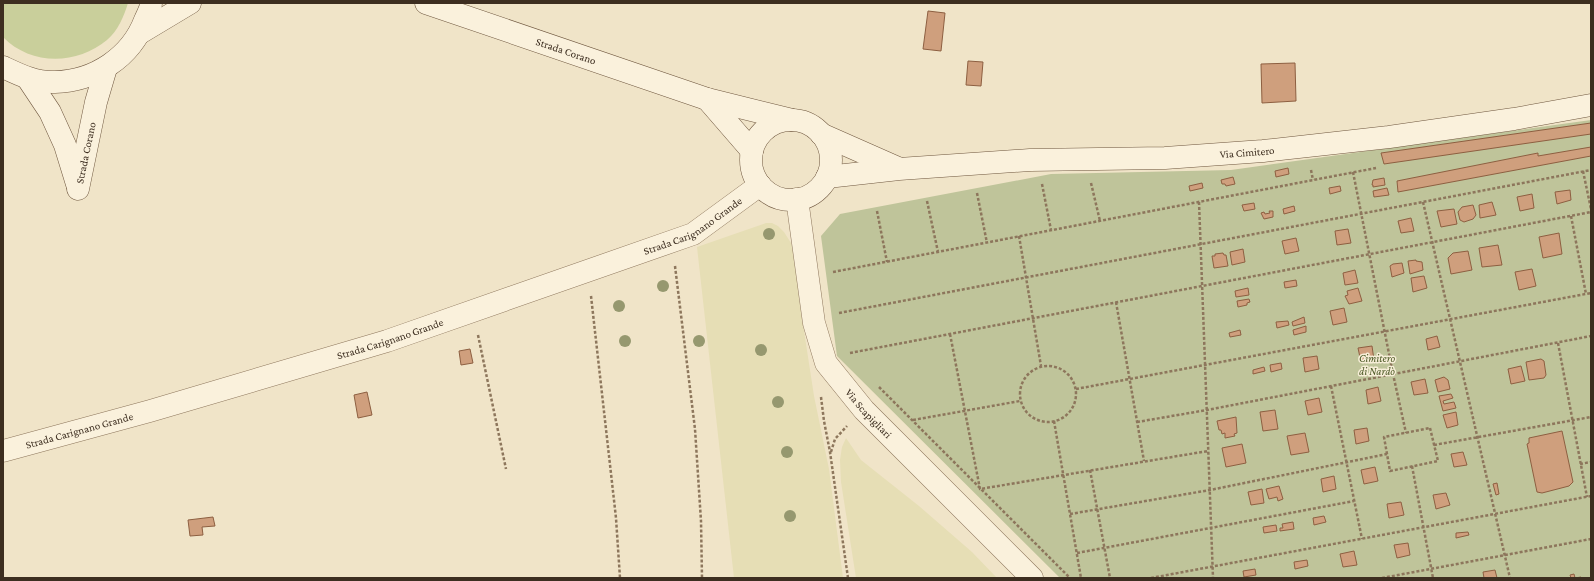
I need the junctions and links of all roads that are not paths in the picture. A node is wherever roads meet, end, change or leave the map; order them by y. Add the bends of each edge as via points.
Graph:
1 (151, 3) edge
2 (190, 3) edge
3 (426, 3) edge
4 (140, 33) junction
5 (3, 66) edge
6 (106, 68) junction
7 (28, 79) junction
8 (707, 99) junction
9 (1591, 105) edge
10 (792, 120) junction
11 (821, 134) junction
12 (752, 151) junction
13 (899, 169) junction
14 (827, 176) junction
15 (760, 185) junction
16 (797, 200) junction
17 (3, 451) edge
18 (1032, 578) edge

1 - 4 street
2 - 4 street
3 - 8 street, Strada Corano
4 - 6 street via 126,53
5 - 7 street
6 - 7 street via 82,79 54,83
6 - 7 street, Strada Corano via 96,102 78,189 65,145 50,112
8 - 10 street, Strada Corano
8 - 12 street
9 - 13 street, Via Cimitero via 1389,137 1263,151 1165,158 1030,160
10 - 11 street, Strada Corano via 803,122
10 - 12 street via 779,122 767,128 757,139
11 - 13 street, Strada Corano
11 - 14 street via 830,154
12 - 15 street via 751,163
13 - 14 street, Via Cimitero
14 - 16 street via 820,188
15 - 16 street via 777,197
15 - 17 street, Strada Carignano Grande via 693,234 387,342
16 - 18 street, Via Scapigliari via 814,323 826,363 864,410

